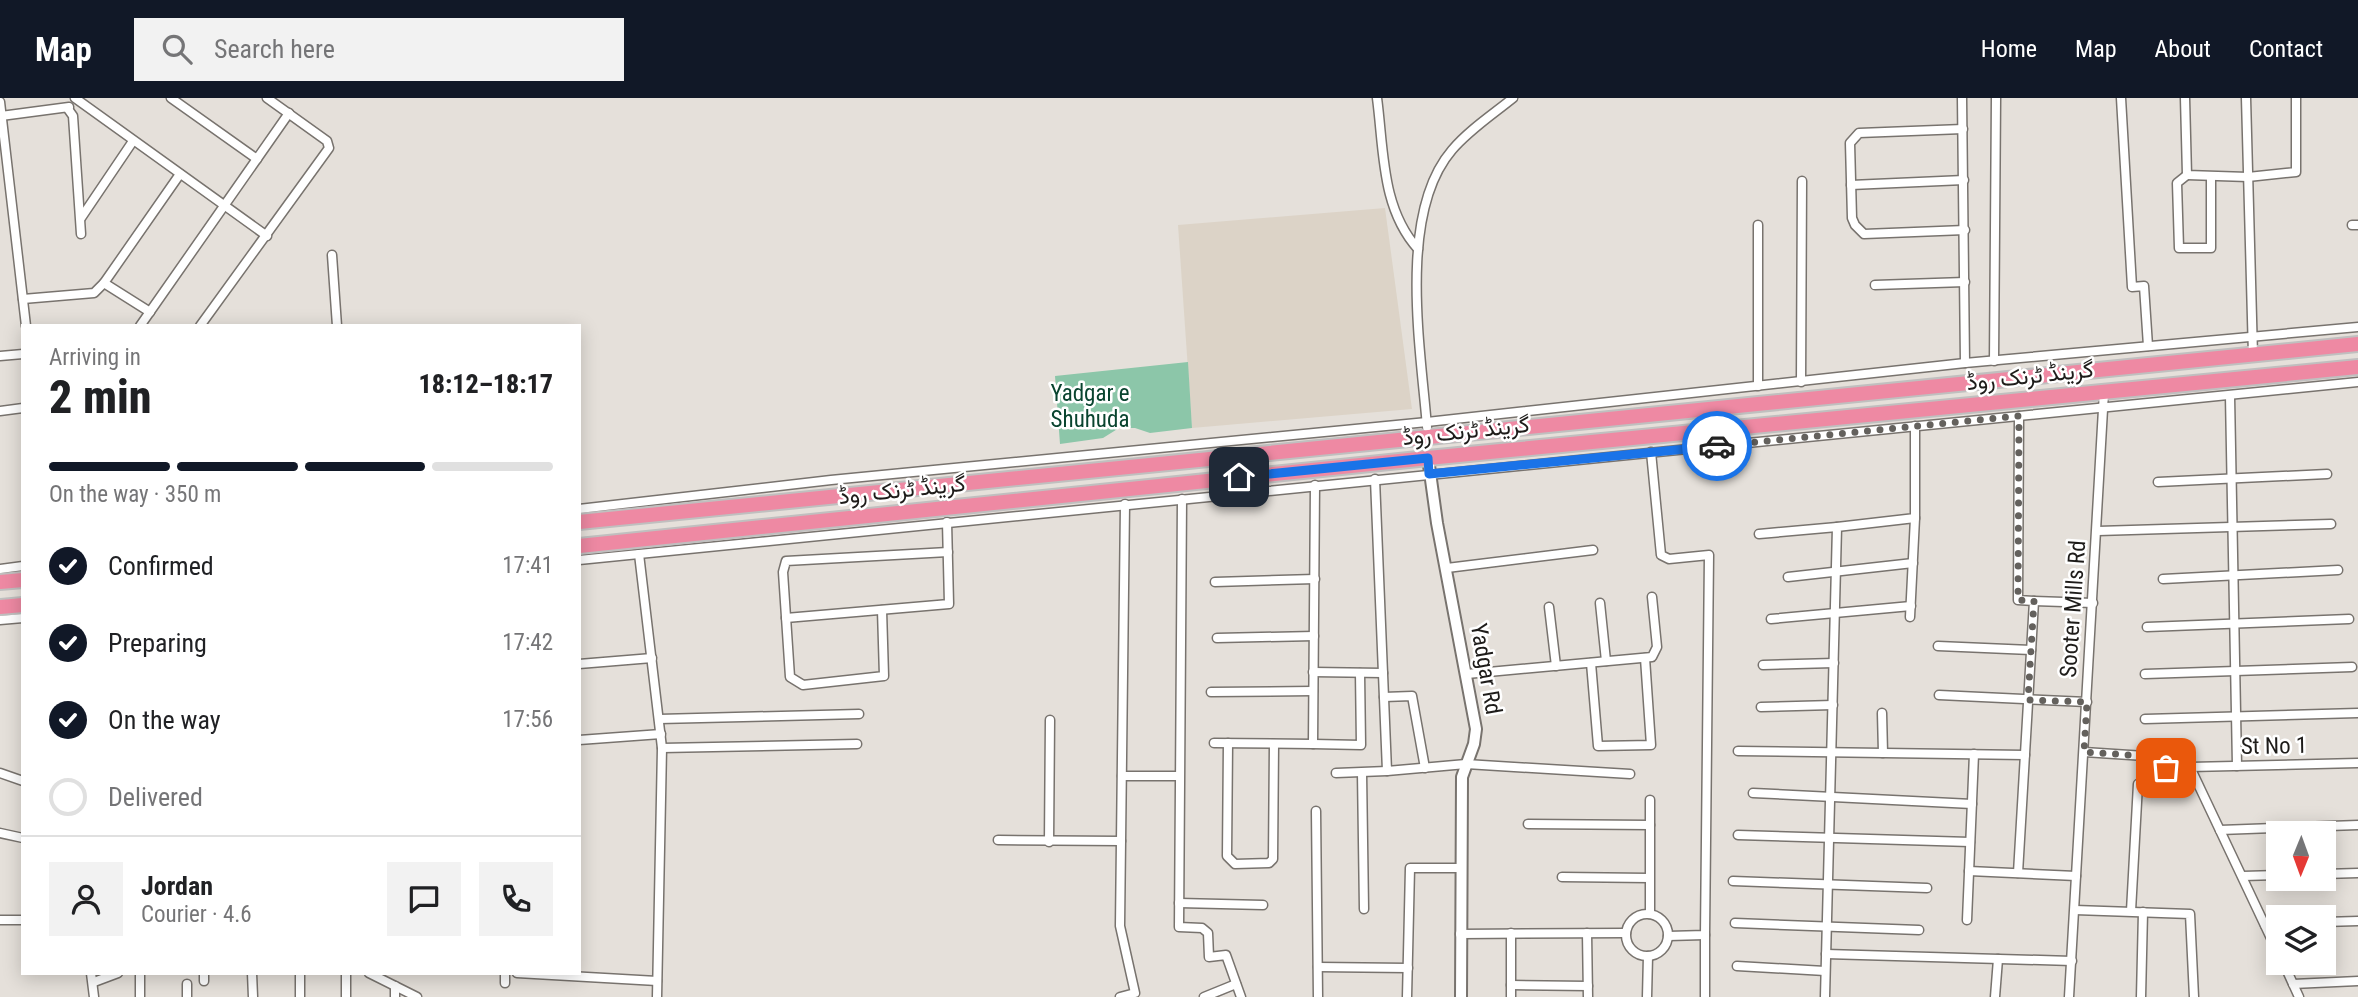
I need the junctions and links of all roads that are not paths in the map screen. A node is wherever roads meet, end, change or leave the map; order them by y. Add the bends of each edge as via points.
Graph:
1 (75, 98) edge
2 (171, 98) edge
3 (267, 98) edge
4 (1377, 98) edge
5 (1513, 98) edge
6 (1962, 98) edge
7 (1996, 98) edge
8 (2121, 98) edge
9 (2185, 98) edge
10 (2246, 98) edge
11 (2296, 98) edge
12 (0, 102) edge
13 (68, 109) junction
14 (289, 113) junction
15 (1, 116) edge
16 (1963, 129) junction
17 (133, 141) junction
18 (257, 159) junction
19 (180, 174) junction
20 (2187, 175) junction
21 (2211, 177) junction
22 (2248, 177) junction
23 (1964, 180) junction
24 (1802, 181) dead end
25 (1851, 185) junction
26 (224, 205) junction
27 (81, 218) junction
28 (1758, 225) dead end
29 (1965, 230) junction
30 (81, 234) dead end
31 (267, 236) junction
32 (1419, 248) junction
33 (332, 255) dead end
34 (104, 282) junction
35 (1965, 282) junction
36 (1875, 285) dead end
37 (23, 299) junction
38 (150, 312) junction
39 (26, 324) edge
40 (142, 324) edge
41 (201, 324) edge
42 (337, 324) edge
43 (2358, 327) edge
44 (2251, 337) junction
45 (2358, 344) edge
46 (2148, 346) junction
47 (21, 354) edge
48 (2253, 355) junction
49 (0, 356) edge
50 (1994, 360) junction
51 (1965, 363) junction
52 (2154, 365) junction
53 (2358, 367) edge
54 (1801, 382) junction
55 (2358, 382) edge
56 (1758, 386) junction
57 (2158, 386) junction
58 (2104, 392) junction
59 (2230, 396) junction
60 (21, 408) edge
61 (2105, 408) junction
62 (0, 411) edge
63 (2019, 416) junction
64 (1915, 426) junction
65 (1428, 430) junction
66 (1330, 439) junction
67 (1651, 452) junction
68 (1428, 458) junction
69 (972, 467) junction
70 (1128, 467) junction
71 (1429, 474) junction
72 (2327, 474) dead end
73 (1375, 479) junction
74 (2232, 479) junction
75 (973, 482) junction
76 (2158, 482) dead end
77 (1315, 485) junction
78 (1131, 489) junction
79 (1182, 499) junction
80 (1125, 505) junction
81 (581, 509) edge
82 (1915, 518) junction
83 (947, 522) junction
84 (581, 523) edge
85 (2331, 524) dead end
86 (1837, 527) junction
87 (2233, 528) junction
88 (2098, 531) junction
89 (1759, 534) dead end
90 (581, 546) edge
91 (1593, 550) dead end
92 (948, 552) junction
93 (639, 554) junction
94 (581, 560) edge
95 (1913, 563) junction
96 (21, 566) edge
97 (1447, 568) junction
98 (0, 569) edge
99 (2339, 570) dead end
100 (1836, 571) junction
101 (2234, 576) junction
102 (1788, 577) dead end
103 (1315, 579) junction
104 (2163, 579) dead end
105 (21, 580) edge
106 (0, 582) edge
107 (1215, 582) dead end
108 (1652, 597) dead end
109 (2034, 601) junction
110 (1600, 603) dead end
111 (2093, 603) junction
112 (21, 605) edge
113 (0, 607) edge
114 (1549, 607) dead end
115 (1911, 607) junction
116 (882, 610) junction
117 (1835, 616) junction
118 (1910, 617) dead end
119 (21, 618) edge
120 (786, 618) junction
121 (1771, 619) dead end
122 (2349, 619) dead end
123 (0, 620) edge
124 (2235, 623) junction
125 (2147, 627) dead end
126 (1314, 636) junction
127 (1217, 638) dead end
128 (1938, 646) dead end
129 (2031, 650) junction
130 (652, 657) junction
131 (1645, 658) junction
132 (1606, 662) junction
133 (1591, 663) junction
134 (1834, 663) junction
135 (581, 664) edge
136 (1763, 665) dead end
137 (1556, 666) junction
138 (2352, 667) dead end
139 (2235, 671) junction
140 (1313, 672) junction
141 (1360, 673) junction
142 (1383, 673) junction
143 (1467, 674) junction
144 (2145, 674) dead end
145 (1313, 691) junction
146 (1212, 692) dead end
147 (1939, 695) dead end
148 (1384, 697) junction
149 (2028, 700) junction
150 (2087, 702) junction
151 (1833, 705) junction
152 (1760, 707) dead end
153 (1882, 713) dead end
154 (2358, 713) edge
155 (859, 714) dead end
156 (2236, 717) junction
157 (659, 719) junction
158 (1049, 719) dead end
159 (2146, 719) dead end
160 (661, 734) junction
161 (581, 740) edge
162 (1214, 743) dead end
163 (1228, 743) junction
164 (857, 744) dead end
165 (1274, 744) junction
166 (1313, 744) junction
167 (662, 748) junction
168 (1738, 751) dead end
169 (1832, 752) junction
170 (2084, 752) junction
171 (1883, 753) junction
172 (1974, 754) junction
173 (2025, 755) junction
174 (2358, 763) edge
175 (1466, 764) junction
176 (2237, 766) junction
177 (2190, 767) junction
178 (1424, 768) junction
179 (1387, 771) junction
180 (1362, 772) junction
181 (0, 773) edge
182 (1336, 773) dead end
183 (1630, 774) dead end
184 (1122, 776) junction
185 (1178, 776) junction
186 (21, 780) edge
187 (2137, 784) dead end
188 (1753, 793) dead end
189 (1830, 797) junction
190 (1650, 800) dead end
191 (1972, 804) junction
192 (1316, 811) dead end
193 (1528, 824) dead end
194 (1650, 825) junction
195 (2358, 825) edge
196 (2220, 830) junction
197 (0, 833) edge
198 (1738, 835) dead end
199 (21, 838) edge
200 (1829, 839) junction
201 (998, 840) dead end
202 (1121, 841) junction
203 (1049, 842) junction
204 (1970, 842) junction
205 (1461, 868) junction
206 (1969, 871) junction
207 (2018, 873) junction
208 (2358, 873) edge
209 (2336, 874) edge
210 (2266, 875) edge
211 (2076, 876) junction
212 (2243, 876) junction
213 (1562, 877) dead end
214 (1649, 878) junction
215 (1733, 881) dead end
216 (1828, 883) junction
217 (1927, 888) dead end
218 (1179, 903) junction
219 (1263, 905) dead end
220 (1364, 909) dead end
221 (2075, 911) junction
222 (2131, 911) junction
223 (2143, 912) junction
224 (1650, 914) junction
225 (0, 920) edge
226 (21, 920) edge
227 (1967, 920) dead end
228 (2358, 921) edge
229 (2336, 922) edge
230 (1735, 923) dead end
231 (1827, 924) junction
232 (2265, 925) edge
233 (1919, 930) dead end
234 (1511, 933) junction
235 (1587, 933) junction
236 (1626, 933) junction
237 (1460, 934) junction
238 (1705, 935) junction
239 (1668, 936) junction
240 (1826, 954) junction
241 (1648, 956) junction
242 (1998, 959) junction
243 (2072, 961) junction
244 (1737, 965) dead end
245 (1318, 967) junction
246 (1408, 968) junction
247 (1825, 971) junction
248 (140, 975) edge
249 (252, 975) edge
250 (300, 975) edge
251 (346, 975) edge
252 (373, 975) edge
253 (505, 975) edge
254 (552, 975) edge
255 (2289, 975) edge
256 (92, 977) edge
257 (657, 981) junction
258 (2358, 981) edge
259 (505, 983) dead end
260 (187, 984) dead end
261 (1236, 984) junction
262 (2293, 984) junction
263 (1511, 985) junction
264 (395, 986) junction
265 (1588, 986) junction
266 (94, 997) edge
267 (140, 997) edge
268 (187, 997) edge
269 (253, 997) edge
270 (300, 997) edge
271 (346, 997) edge
272 (395, 997) edge
273 (417, 997) edge
274 (657, 997) edge
275 (1120, 997) edge
276 (1204, 997) edge
277 (1241, 997) edge
278 (1318, 997) edge
279 (1407, 997) edge
280 (1461, 997) edge
281 (1511, 997) edge
282 (1588, 997) edge
283 (1647, 997) edge
284 (1705, 997) edge
285 (1825, 997) edge
286 (1995, 997) edge
287 (2069, 997) edge
288 (2141, 997) edge
289 (2194, 997) edge
290 (2299, 997) edge

1 - 13 street
1 - 17 street
2 - 18 street
3 - 14 street
4 - 32 street via 1391,206 1403,232
5 - 32 street via 1444,160 1424,211
6 - 16 street
7 - 50 street
8 - 46 street via 2132,287 2144,286
9 - 20 street
10 - 22 street
11 - 22 street via 2295,173
12 - 15 street
13 - 15 street
13 - 27 street via 73,116
14 - 18 street
14 - 31 street via 327,141 329,148
15 - 37 street
16 - 23 street
16 - 25 street via 1855,135 1850,143
17 - 19 street
17 - 27 street
18 - 26 street
19 - 26 street
19 - 34 street
20 - 21 street
20 - 21 street via 2177,183 2179,248 2184,250 2211,248
21 - 22 street
22 - 44 street
23 - 25 street
23 - 29 street
24 - 54 street
25 - 29 street via 1852,218 1864,234
26 - 31 street
26 - 38 street
27 - 30 street
28 - 56 street
29 - 35 street
31 - 41 street
32 - 65 street
33 - 42 street
34 - 37 street via 94,293
34 - 38 street
35 - 36 street
35 - 51 street
37 - 39 street
38 - 40 street
43 - 44 street
44 - 46 street
44 - 48 street
45 - 48 highway, گرینڈ ٹرنک روڈ
46 - 50 street
47 - 49 street
48 - 52 highway, گرینڈ ٹرنک روڈ
50 - 51 street
51 - 54 street
52 - 57 highway
52 - 65 highway, گرینڈ ٹرنک روڈ
53 - 57 highway, گرینڈ ٹرنک روڈ
54 - 56 street
55 - 59 street
56 - 65 street
57 - 58 highway, گرینڈ ٹرنک روڈ
58 - 61 street, Sooter Mills Rd
58 - 68 highway, گرینڈ ٹرنک روڈ
59 - 61 street
59 - 74 street
60 - 62 street
61 - 63 street
61 - 88 street, Sooter Mills Rd
63 - 64 street
63 - 109 street via 2018,600
64 - 67 street
64 - 82 street
65 - 66 highway, گرینڈ ٹرنک روڈ
66 - 69 street
66 - 70 highway, گرینڈ ٹرنک روڈ
67 - 71 street
67 - 238 street via 1661,555 1669,559 1709,555
68 - 71 street, Yadgar Rd
68 - 78 highway, گرینڈ ٹرنک روڈ
69 - 75 street
69 - 81 street
70 - 75 highway, گرینڈ ٹرنک روڈ
70 - 78 highway
71 - 73 street
71 - 97 street, Yadgar Rd
72 - 74 street
73 - 77 street
73 - 142 street
74 - 76 street
74 - 87 street
75 - 84 highway, گرینڈ ٹرنک روڈ
77 - 79 street
77 - 103 street
78 - 90 highway, گرینڈ ٹرنک روڈ
79 - 80 street
79 - 185 street
80 - 83 street
80 - 184 street
82 - 86 street
82 - 95 street
83 - 92 street
83 - 93 street
85 - 87 street
86 - 89 street
86 - 100 street
87 - 88 street
87 - 101 street
88 - 111 street, Sooter Mills Rd
91 - 97 street
92 - 116 street via 949,604
92 - 120 street via 786,561
93 - 94 street
93 - 130 street
95 - 100 street
95 - 115 street
96 - 98 street
97 - 143 street, Yadgar Rd
99 - 101 street
100 - 102 street
100 - 117 street
101 - 104 street
101 - 124 street
103 - 107 street
103 - 126 street
105 - 106 highway
108 - 131 street via 1657,647 1652,657
109 - 111 street
109 - 129 street
110 - 132 street
111 - 150 street, Sooter Mills Rd
112 - 113 highway
114 - 137 street
115 - 117 street
115 - 118 street
116 - 120 street
116 - 120 street via 884,676 806,684 789,674
117 - 121 street
117 - 134 street
119 - 123 street
122 - 124 street
124 - 125 street
124 - 139 street
126 - 127 street
126 - 140 street
128 - 129 street
129 - 149 street
130 - 135 street
130 - 157 street
131 - 132 street
131 - 133 street via 1651,745 1598,746
132 - 133 street
133 - 137 street
134 - 136 street
134 - 151 street
137 - 143 street
138 - 139 street
139 - 144 street
139 - 156 street
140 - 141 street
140 - 145 street
141 - 142 street
141 - 166 street via 1361,745
142 - 148 street
143 - 175 street, Yadgar Rd via 1476,729
145 - 146 street
145 - 166 street
147 - 149 street
148 - 178 street via 1412,696
148 - 179 street
149 - 150 street
149 - 173 street
150 - 170 street, Sooter Mills Rd
151 - 152 street
151 - 169 street
153 - 171 street
154 - 156 street
155 - 157 street
156 - 159 street
156 - 176 street
157 - 160 street
158 - 203 street
160 - 161 street
160 - 167 street
162 - 163 street
163 - 165 street
163 - 165 street via 1227,856 1234,864 1273,859
164 - 167 street
165 - 166 street
167 - 257 street
168 - 169 street
169 - 171 street
169 - 189 street
170 - 177 street, St No 1 via 2145,756 2166,768
170 - 211 street, Sooter Mills Rd
171 - 172 street
172 - 173 street
172 - 191 street
173 - 207 street
174 - 176 street, St No 1
175 - 178 street
175 - 183 street
175 - 205 street, Yadgar Rd
176 - 177 street, St No 1
177 - 196 street
178 - 179 street
179 - 180 street
180 - 182 street
180 - 220 street
181 - 186 street
184 - 185 street
184 - 202 street
185 - 218 street
187 - 222 street
188 - 189 street
189 - 191 street
189 - 200 street
190 - 194 street
191 - 204 street
192 - 245 street
193 - 194 street
194 - 214 street
195 - 196 street
196 - 212 street
197 - 199 street
198 - 200 street
200 - 204 street
200 - 216 street
201 - 203 street
202 - 203 street
202 - 275 street via 1121,940 1135,993
204 - 206 street
205 - 237 street, Yadgar Rd
205 - 246 street via 1410,868
206 - 207 street
206 - 227 street
207 - 211 street
208 - 209 street
210 - 212 street
211 - 221 street, Sooter Mills Rd
212 - 232 street
213 - 214 street
214 - 224 street
215 - 216 street
216 - 217 street
216 - 231 street
218 - 219 street
218 - 261 street via 1179,927 1202,928 1208,933 1207,954 1226,955
221 - 222 street
221 - 243 street, Sooter Mills Rd
222 - 223 street
223 - 288 street
223 - 289 street via 2190,914
224 - 236 street via 1636,916
224 - 239 street via 1665,923
225 - 226 street
228 - 229 street
230 - 231 street
231 - 233 street
231 - 240 street
234 - 235 street
234 - 237 street
234 - 263 street
235 - 236 street
235 - 265 street
236 - 241 street via 1630,947
237 - 280 street, Yadgar Rd
238 - 239 street
238 - 284 street
239 - 241 street via 1660,952
240 - 242 street
240 - 247 street
241 - 283 street
242 - 243 street
242 - 286 street
243 - 287 street, Sooter Mills Rd
244 - 247 street
245 - 246 street
245 - 278 street
246 - 279 street
247 - 285 street
248 - 267 street
249 - 269 street
250 - 270 street
251 - 271 street
252 - 264 street
253 - 259 street
254 - 257 street
255 - 262 street
256 - 266 street
257 - 274 street
258 - 262 street
260 - 268 street
261 - 276 street
261 - 277 street
262 - 290 street
263 - 265 street
263 - 281 street
264 - 272 street
264 - 273 street
265 - 282 street

